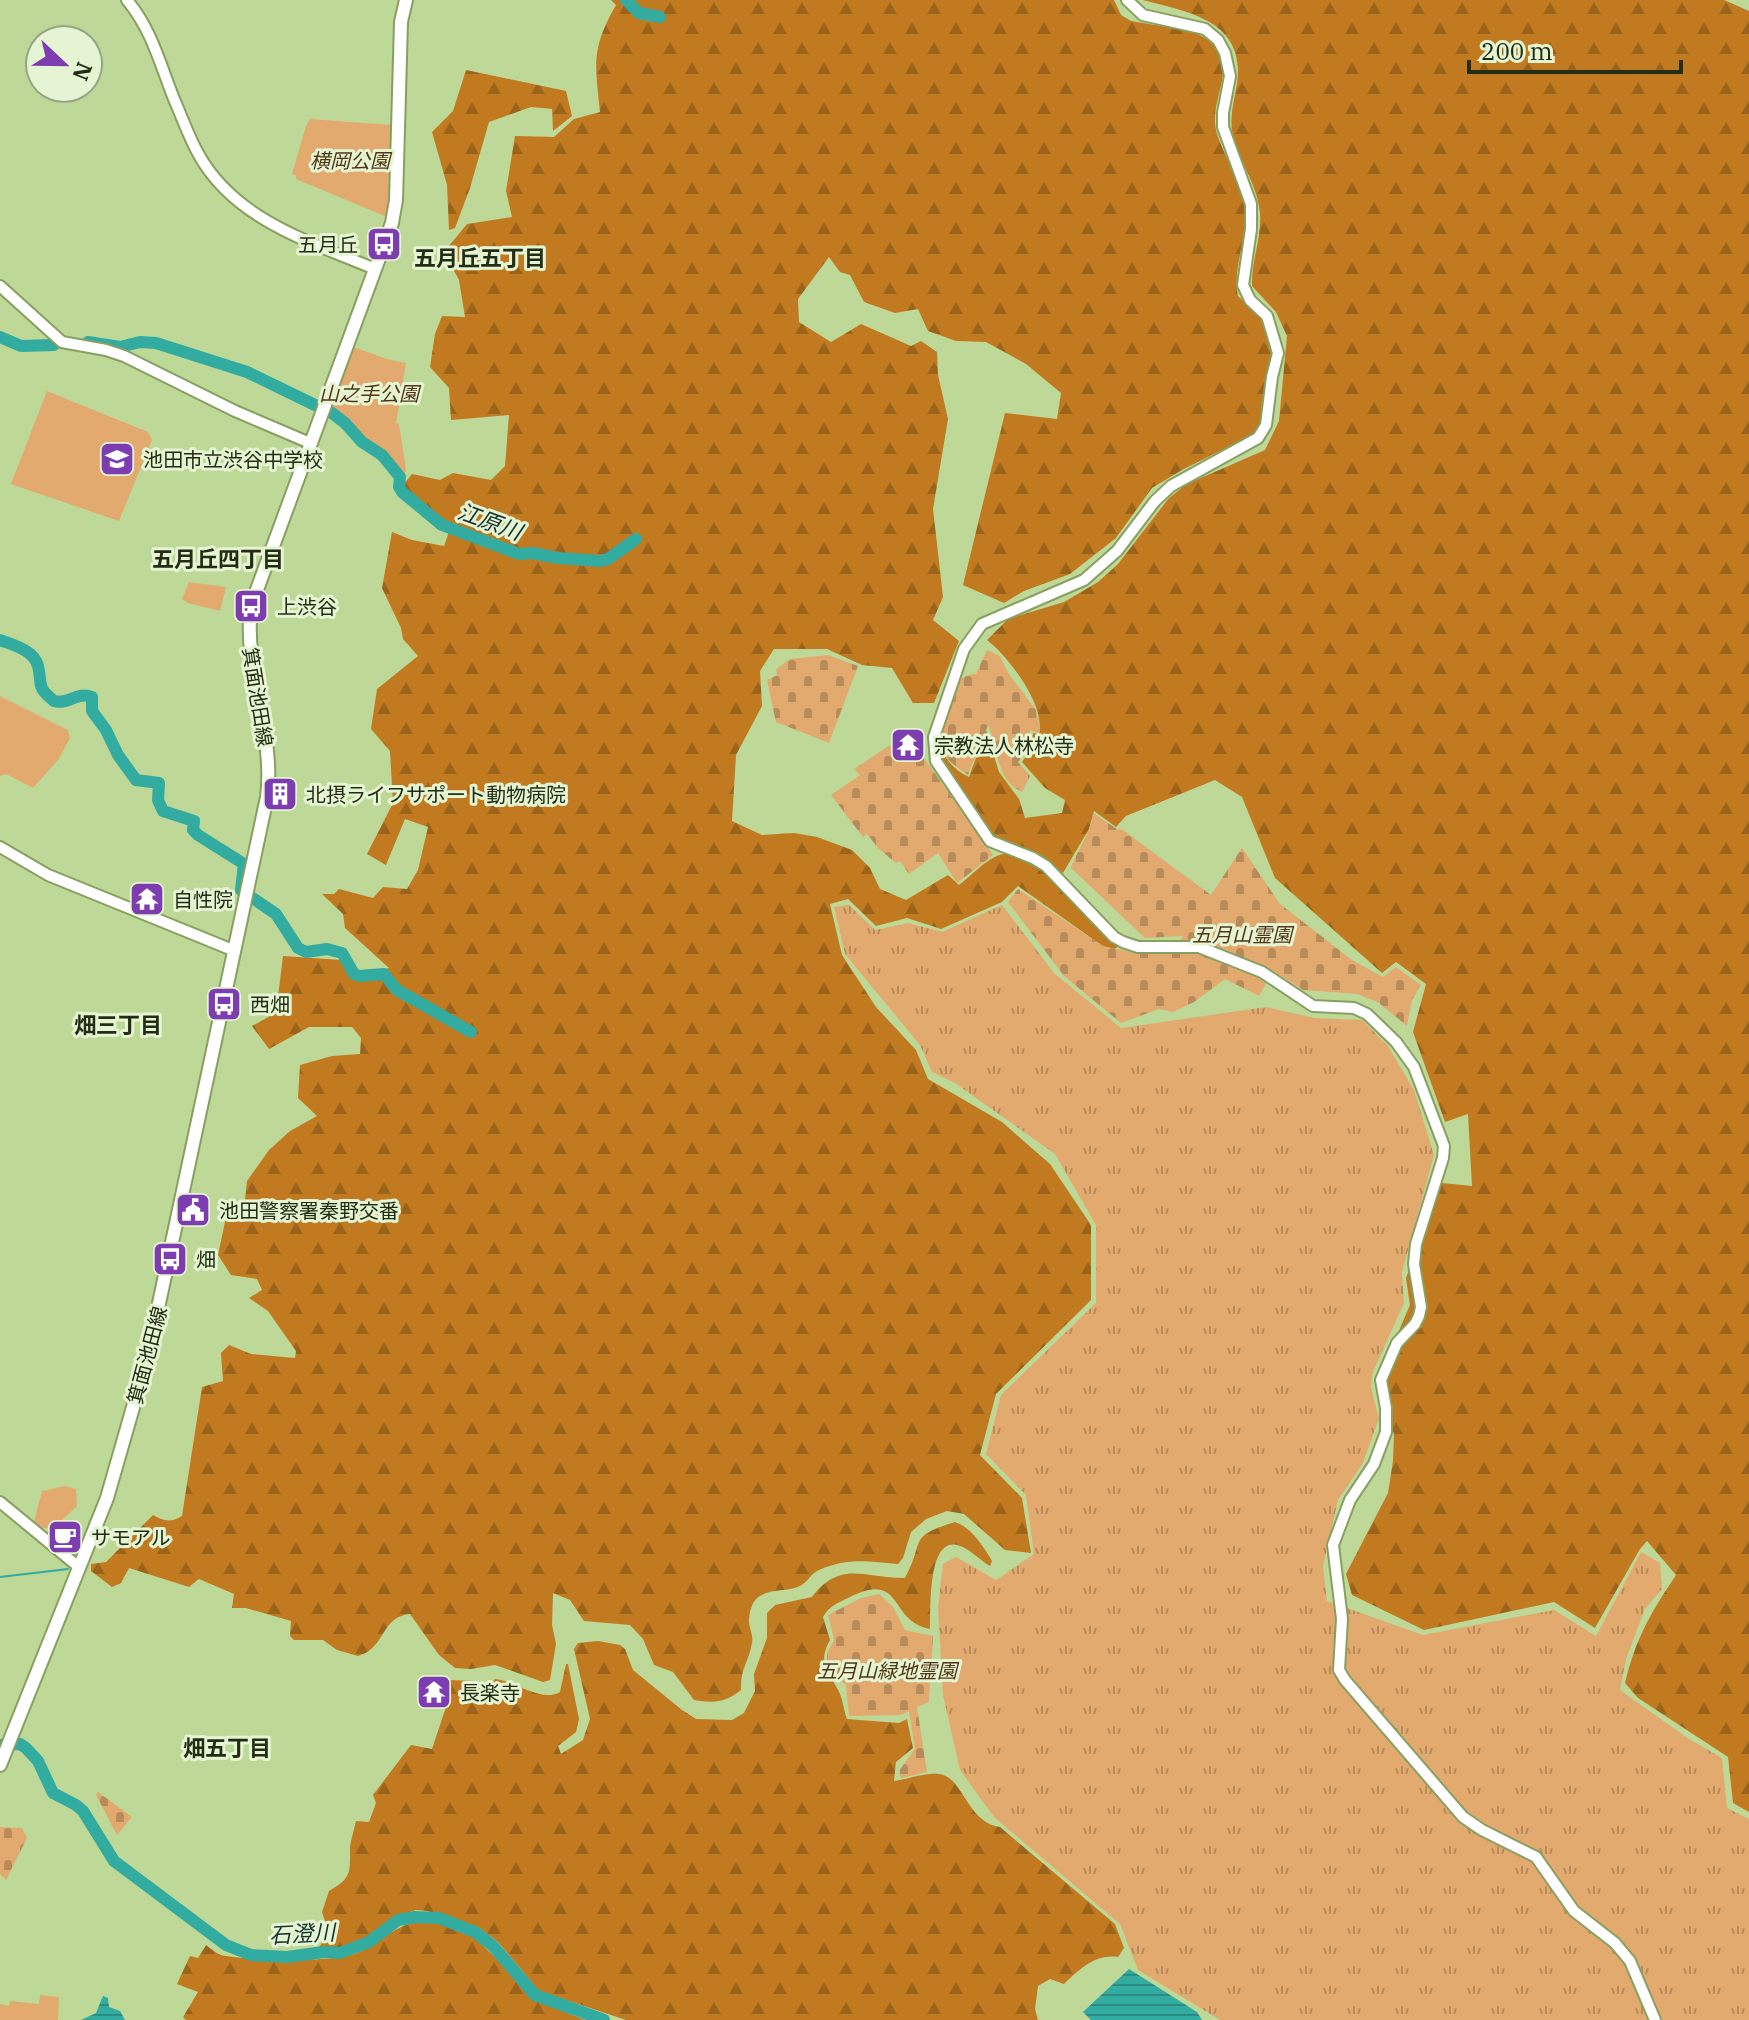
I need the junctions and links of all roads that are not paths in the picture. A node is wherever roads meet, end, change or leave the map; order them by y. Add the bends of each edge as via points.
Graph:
1 (127, 0) edge
2 (406, 0) edge
3 (1127, 0) edge
4 (375, 269) junction
5 (0, 286) edge
6 (310, 443) junction
7 (0, 847) edge
8 (235, 951) junction
9 (0, 1502) edge
10 (80, 1568) junction
11 (2, 1759) edge
12 (1655, 2020) edge

1 - 4 street via 153,38 199,155 217,181 272,225
2 - 4 main road, 箕面池田線 via 396,200
3 - 12 street via 1143,15 1205,29 1218,40 1230,66 1223,127 1251,204 1243,285 1267,316 1278,353 1266,425 1249,445 1171,486 1127,540 1084,580 982,624 964,649 939,717 936,761 990,841 1046,866 1114,937 1138,947 1199,947 1262,972 1313,1006 1354,1008 1396,1042 1414,1067 1444,1146 1443,1158 1416,1244 1419,1316 1397,1343 1381,1380 1386,1432 1333,1545 1342,1619 1339,1670 1463,1817 1536,1857 1574,1911 1623,1952
4 - 6 main road, 箕面池田線
5 - 6 street via 62,342 124,356
6 - 8 main road, 箕面池田線 via 251,606 251,658 269,779
7 - 8 street via 48,875
8 - 10 main road, 箕面池田線 via 151,1342 107,1498
9 - 10 street
10 - 11 main road, 箕面池田線

